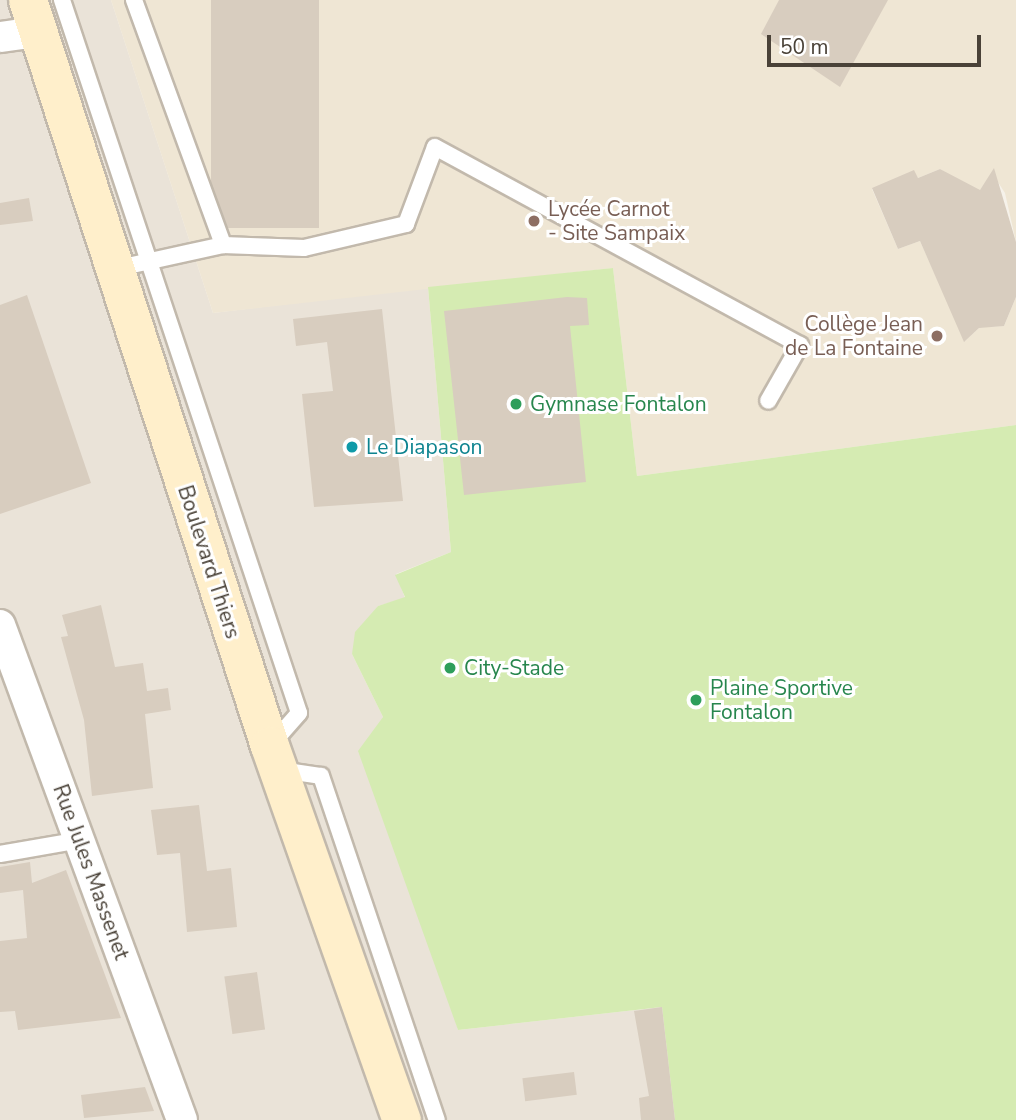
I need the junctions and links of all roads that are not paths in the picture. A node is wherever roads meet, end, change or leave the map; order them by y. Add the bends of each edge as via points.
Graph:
1 (62, 0) edge
2 (134, 0) edge
3 (21, 23) edge
4 (223, 245) junction
5 (128, 267) junction
6 (768, 401) dead end
7 (0, 625) edge
8 (274, 758) junction
9 (80, 840) junction
10 (0, 853) edge
11 (182, 1120) edge
12 (402, 1120) edge
13 (437, 1120) edge

1 - 5 lane
2 - 4 lane
3 - 5 main road, Boulevard Thiers
4 - 5 lane
4 - 6 lane via 304,248 406,224 435,147 800,345
5 - 8 main road, Boulevard Thiers
7 - 9 street, Rue Jules Massenet
8 - 12 main road, Boulevard Thiers
8 - 13 lane via 321,776
9 - 10 lane
9 - 11 street, Rue Jules Massenet

